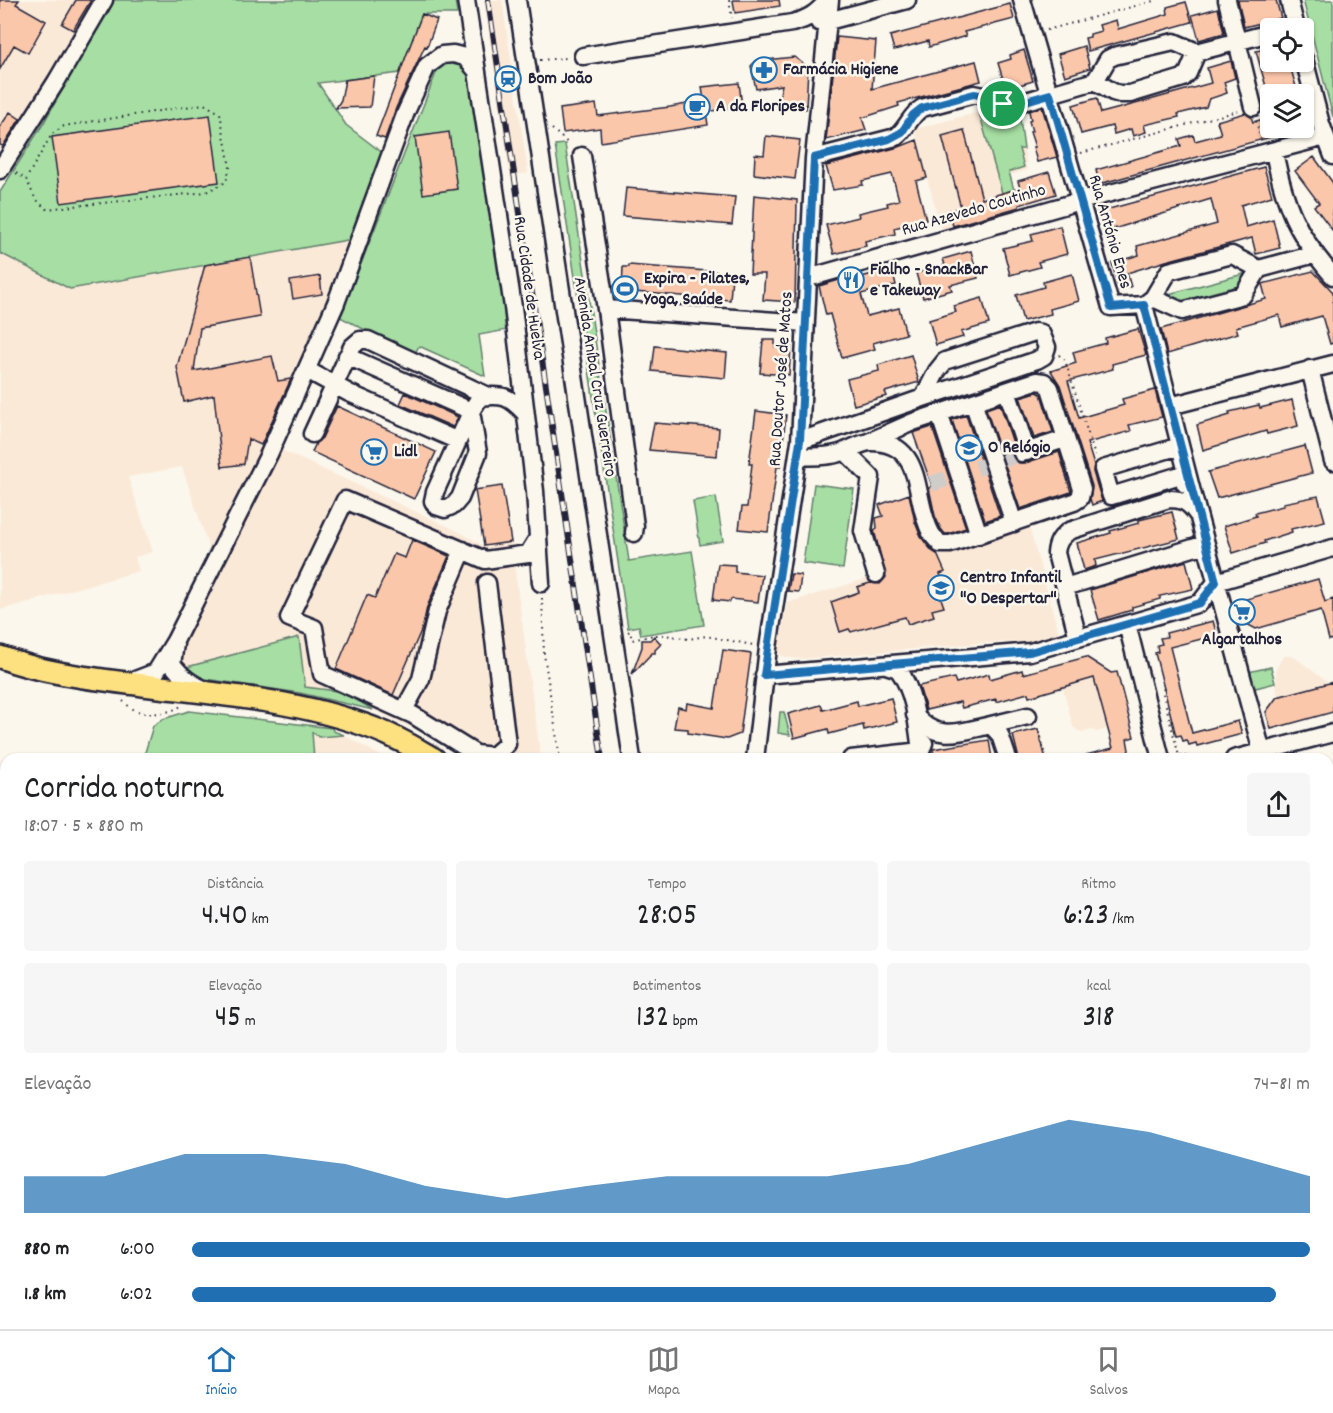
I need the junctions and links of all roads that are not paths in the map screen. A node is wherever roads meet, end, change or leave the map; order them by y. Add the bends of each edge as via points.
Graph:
1 (104, 0) edge
2 (831, 0) edge
3 (907, 0) edge
4 (1022, 0) edge
5 (1227, 0) edge
6 (1288, 0) edge
7 (466, 3) edge
8 (518, 7) edge
9 (875, 8) junction
10 (1291, 18) edge
11 (828, 21) junction
12 (792, 23) junction
13 (1260, 36) edge
14 (1236, 42) junction
15 (825, 49) junction
16 (1197, 52) junction
17 (442, 55) junction
18 (583, 56) road end
19 (476, 70) junction
20 (1308, 72) edge
21 (1095, 81) junction
22 (1050, 94) junction
23 (1253, 107) road end
24 (534, 113) junction
25 (1325, 137) junction
26 (1270, 152) junction
27 (582, 156) road end
28 (1333, 156) edge
29 (814, 158) junction
30 (1, 168) edge
31 (1080, 201) junction
32 (1315, 254) junction
33 (1259, 269) junction
34 (1333, 276) edge
35 (808, 278) junction
36 (1148, 302) junction
37 (606, 309) junction
38 (806, 323) junction
39 (347, 356) junction
40 (519, 358) junction
41 (1333, 364) edge
42 (1310, 369) junction
43 (307, 370) junction
44 (334, 385) junction
45 (1007, 391) junction
46 (494, 396) junction
47 (923, 398) junction
48 (973, 402) junction
49 (1170, 406) junction
50 (471, 411) junction
51 (525, 413) junction
52 (939, 413) junction
53 (312, 434) dead end
54 (1065, 439) junction
55 (458, 441) junction
56 (868, 442) junction
57 (1180, 446) junction
58 (799, 448) junction
59 (844, 451) junction
60 (1333, 461) edge
61 (1187, 473) junction
62 (1169, 499) junction
63 (1198, 515) junction
64 (1014, 523) junction
65 (634, 533) dead end
66 (979, 534) junction
67 (538, 538) junction
68 (1206, 544) junction
69 (1333, 548) edge
70 (463, 550) junction
71 (876, 574) dead end
72 (1216, 582) junction
73 (487, 583) dead end
74 (541, 583) road end
75 (1065, 586) junction
76 (1127, 624) junction
77 (1078, 638) junction
78 (175, 641) junction
79 (0, 657) edge
80 (925, 662) junction
81 (884, 665) junction
82 (764, 675) junction
83 (906, 682) junction
84 (127, 683) junction
85 (218, 694) junction
86 (404, 710) junction
87 (915, 715) junction
88 (1028, 716) dead end
89 (991, 726) junction
90 (1333, 733) edge
91 (947, 734) junction
92 (423, 753) edge
93 (474, 753) edge
94 (496, 753) edge
95 (631, 753) edge
96 (756, 753) edge
97 (921, 753) edge
98 (922, 753) edge
99 (1006, 753) edge
100 (1159, 753) edge
101 (1263, 753) edge
102 (1270, 753) edge

1 - 30 street
2 - 9 street via 857,10
2 - 11 street, Rua Doutor José de Matos
2 - 12 street via 808,19
3 - 9 street
4 - 22 street, Rua António Enes
5 - 14 street
6 - 10 street
7 - 17 street via 458,42
7 - 19 street, Rua Cidade de Huelva
8 - 24 street, Avenida Aníbal Cruz Guerreiro
8 - 24 street via 534,40 540,81
9 - 11 street
9 - 15 street via 841,22
11 - 12 street
11 - 15 street, Rua Doutor José de Matos
12 - 15 street via 807,24 817,32
12 - 18 street
13 - 14 street
14 - 16 street
14 - 23 street
15 - 29 street, Rua Doutor José de Matos
16 - 21 street via 1174,42 1114,56 1108,58
16 - 21 street via 1188,73 1177,81 1120,94
17 - 19 street via 465,57
17 - 43 street via 427,66 406,112 336,303
19 - 40 street, Rua Cidade de Huelva
20 - 25 street
21 - 22 street
22 - 29 street via 1009,106 974,94 932,105 917,111 896,137
22 - 31 street, Rua António Enes
24 - 95 street, Avenida Aníbal Cruz Guerreiro
25 - 26 street, Rua Azevedo Coutinho
25 - 28 street
26 - 31 street, Rua Azevedo Coutinho
26 - 32 street via 1290,213
27 - 37 street
29 - 35 street, Rua Doutor José de Matos
31 - 35 street, Rua Azevedo Coutinho
31 - 36 street, Rua António Enes via 1111,308
32 - 33 street
32 - 34 street
33 - 36 street via 1243,295 1182,311
33 - 36 street via 1232,255 1169,272
35 - 38 street, Rua Doutor José de Matos
36 - 49 street, Rua António Enes
37 - 38 street
37 - 65 street
38 - 58 street, Rua Doutor José de Matos
39 - 44 street
39 - 46 street via 356,343 368,340
39 - 50 street
40 - 46 street via 511,387
40 - 51 street, Rua Cidade de Huelva
41 - 42 street
42 - 49 street
42 - 60 street
43 - 44 street
43 - 78 street
44 - 53 street
44 - 55 street
45 - 48 street
45 - 54 street via 1044,382 1050,388
45 - 54 street via 1024,453
46 - 50 street via 480,397
46 - 51 street via 509,398
47 - 47 street via 1037,360 1044,356 1045,340 1041,333 1029,333 945,361
47 - 58 street
48 - 52 street
48 - 64 street
49 - 57 street, Rua António Enes
50 - 55 street
50 - 55 street via 478,453 460,498 445,509 433,501
51 - 67 street, Rua Cidade de Huelva
52 - 56 street
52 - 66 street
54 - 64 street via 1082,489 1080,498
56 - 59 street
56 - 66 street via 900,448 911,463 924,486 931,532 940,544
57 - 61 street, Rua António Enes
57 - 61 street via 1103,469 1111,496
58 - 59 street via 822,457
58 - 82 street, Rua Doutor José de Matos
59 - 71 street via 871,477 863,531
61 - 62 street via 1182,488
61 - 63 street, Rua António Enes
62 - 63 street via 1189,503
62 - 75 street via 1069,531 1057,544 1056,553
63 - 68 street, Rua António Enes
64 - 66 street
67 - 70 street via 528,554 516,557 484,560
67 - 74 street, Rua Cidade de Huelva
68 - 72 street, Rua António Enes
68 - 75 street
69 - 72 street
70 - 86 street via 437,611 421,678
70 - 86 street via 345,500 289,618 314,628 322,674
72 - 76 street via 1200,603
72 - 101 street, Rua António Enes
73 - 94 street via 507,744
75 - 77 street
76 - 77 street
76 - 100 street
77 - 80 street via 1030,652
78 - 84 street via 156,672
78 - 85 street via 172,664 180,674 193,685
79 - 84 main road via 21,665
80 - 81 street
80 - 83 street via 915,665
81 - 82 street
81 - 83 street via 898,669
82 - 96 street, Rua Doutor José de Matos
83 - 87 street
84 - 85 main road
85 - 92 main road via 294,706 345,720 385,733
86 - 93 street
87 - 91 street via 928,729
87 - 97 street
88 - 89 street
89 - 91 street
89 - 99 street via 1000,735
90 - 102 street
91 - 98 street via 927,740

